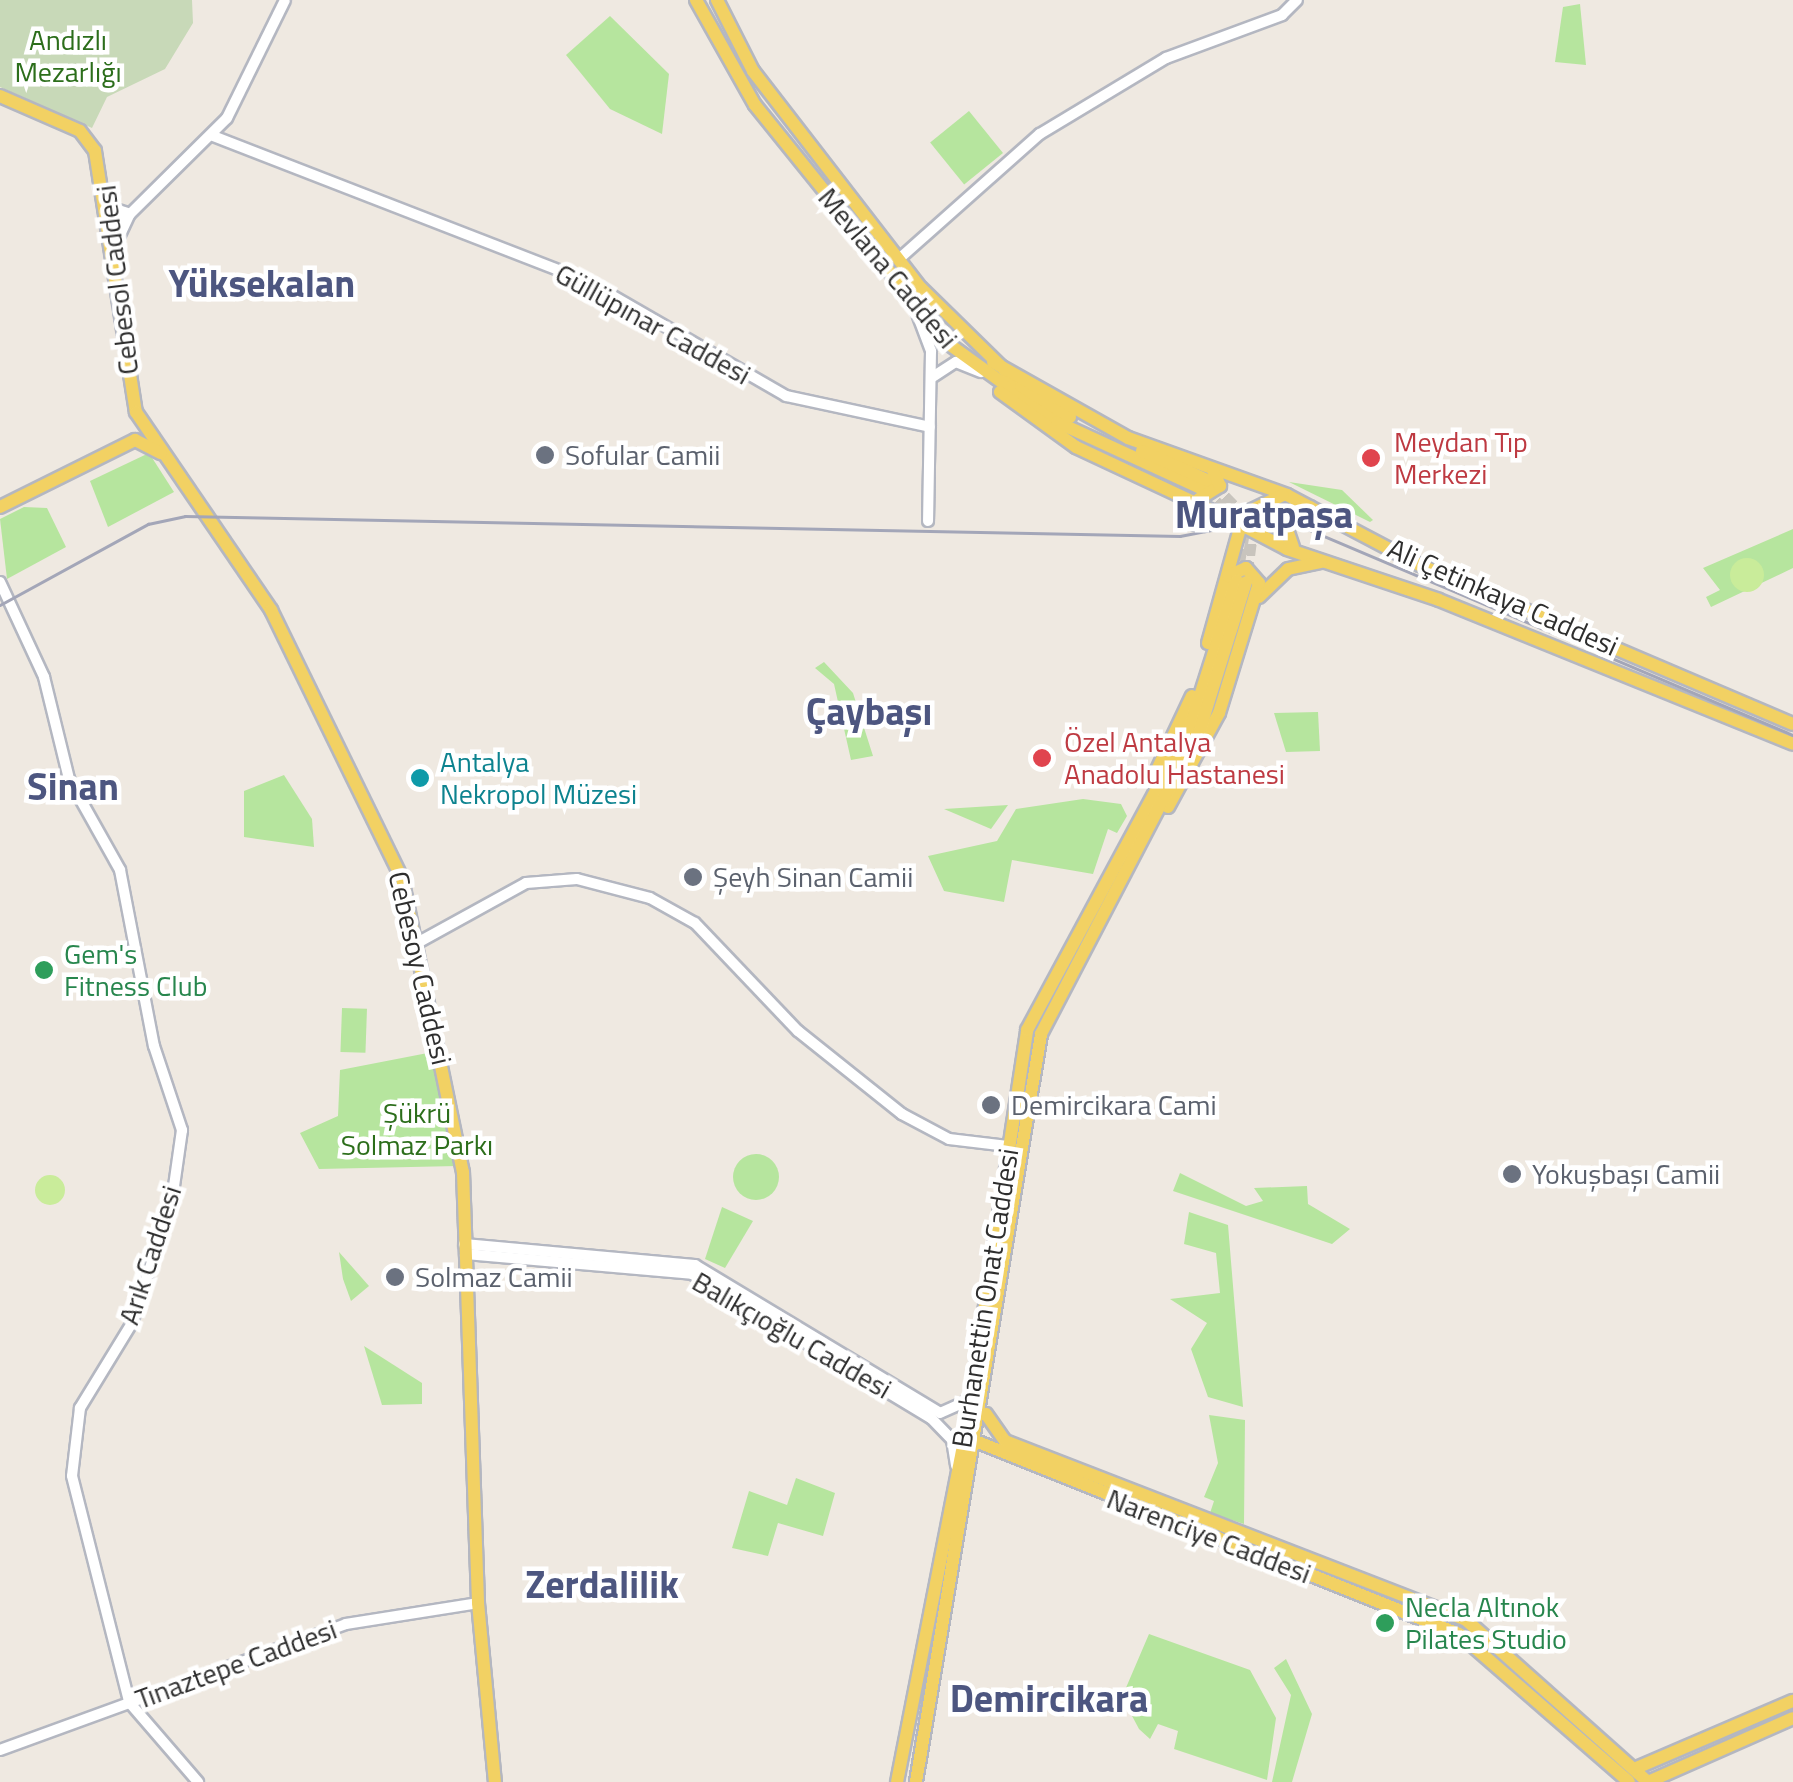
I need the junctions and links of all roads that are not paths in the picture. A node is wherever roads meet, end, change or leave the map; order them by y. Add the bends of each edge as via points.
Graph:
1 (284, 0) edge
2 (696, 0) edge
3 (717, 0) edge
4 (1297, 0) edge
5 (0, 96) edge
6 (213, 136) junction
7 (109, 206) junction
8 (130, 214) junction
9 (112, 250) junction
10 (899, 259) junction
11 (915, 310) junction
12 (981, 372) junction
13 (930, 379) junction
14 (136, 412) junction
15 (930, 427) junction
16 (135, 440) junction
17 (163, 454) junction
18 (1206, 485) junction
19 (1286, 494) junction
20 (0, 507) edge
21 (1313, 507) junction
22 (1215, 511) junction
23 (928, 520) dead end
24 (1195, 524) dead end
25 (1240, 525) junction
26 (1235, 542) junction
27 (1302, 553) junction
28 (1328, 562) junction
29 (1236, 580) junction
30 (0, 582) edge
31 (1252, 607) junction
32 (1793, 724) edge
33 (1793, 744) edge
34 (1136, 837) junction
35 (420, 942) junction
36 (1008, 1146) junction
37 (465, 1249) junction
38 (694, 1270) junction
39 (972, 1395) junction
40 (984, 1407) junction
41 (947, 1415) junction
42 (966, 1430) junction
43 (978, 1446) junction
44 (957, 1473) junction
45 (478, 1603) junction
46 (1793, 1701) edge
47 (129, 1702) junction
48 (1793, 1718) edge
49 (0, 1750) edge
50 (1630, 1778) edge
51 (1664, 1778) edge
52 (198, 1782) edge
53 (495, 1782) edge
54 (897, 1782) edge
55 (916, 1782) edge
56 (1648, 1782) edge

1 - 6 street
2 - 11 main road, Mevlana Caddesi via 755,105
3 - 10 main road, Mevlana Caddesi via 753,71
4 - 10 street via 1276,18 1166,58 1040,134
5 - 7 main road, Cebesol Caddesi via 80,131 103,167
6 - 8 street
6 - 15 street, Güllüpınar Caddesi via 587,281 786,396
7 - 8 street
7 - 9 main road, Cebesol Caddesi
8 - 9 street
9 - 14 main road, Cebesol Caddesi
10 - 18 main road, Mevlana Caddesi via 993,362 1066,415
11 - 12 main road, Mevlana Caddesi
11 - 13 street
12 - 13 street via 956,362
12 - 18 main road, Mevlana Caddesi via 1048,431
13 - 15 street
14 - 16 main road
14 - 17 main road, Cebesol Caddesi
15 - 23 street
16 - 17 main road
16 - 20 main road
17 - 35 main road, Cebesoy Caddesi via 253,581 321,703 402,878
18 - 19 main road, Ali Çetinkaya Caddesi
18 - 22 main road
18 - 24 main road
19 - 21 main road, Ali Çetinkaya Caddesi
19 - 25 main road via 1254,501
21 - 27 main road via 1290,511 1281,524
21 - 32 main road, Ali Çetinkaya Caddesi via 1420,565
22 - 25 main road
22 - 26 main road
25 - 26 main road, Burhanettin Onat Caddesi
25 - 27 main road
26 - 29 main road, Burhanettin Onat Caddesi
27 - 28 main road
28 - 31 main road via 1288,569
28 - 33 main road
29 - 31 main road via 1238,568 1254,572
29 - 34 main road, Burhanettin Onat Caddesi via 1195,715
30 - 47 street, Arık Caddesi via 44,678 69,778 120,870 180,1152 142,1294 80,1408 72,1453
31 - 34 main road, Burhanettin Onat Caddesi via 1218,713
34 - 36 main road, Burhanettin Onat Caddesi via 1038,1002
34 - 40 main road, Burhanettin Onat Caddesi via 1040,1034
35 - 36 street via 526,883 577,879 650,898 695,923 798,1031 902,1114 949,1139
35 - 37 main road, Cebesoy Caddesi via 463,1172
36 - 39 main road, Burhanettin Onat Caddesi
37 - 38 street, Balıkçıoğlu Caddesi
37 - 45 main road, Cebesoy Caddesi
38 - 41 street, Balıkçıoğlu Caddesi
38 - 44 street, Balıkçıoğlu Caddesi via 932,1418 952,1440
39 - 41 street
39 - 42 main road, Burhanettin Onat Caddesi
40 - 43 main road, Burhanettin Onat Caddesi
40 - 50 main road, Narenciye Caddesi via 1004,1441 1465,1619
41 - 42 street, Balıkçıoğlu Caddesi
42 - 43 main road
42 - 44 main road, Burhanettin Onat Caddesi
43 - 50 main road, Narenciye Caddesi via 1459,1634
43 - 55 main road, Burhanettin Onat Caddesi
44 - 54 main road, Burhanettin Onat Caddesi
45 - 47 street, Tınaztepe Caddesi via 346,1624
45 - 53 main road, Cebesoy Caddesi
46 - 50 main road
47 - 49 street, Tınaztepe Caddesi
47 - 52 street
48 - 51 main road
50 - 56 main road
51 - 56 main road

